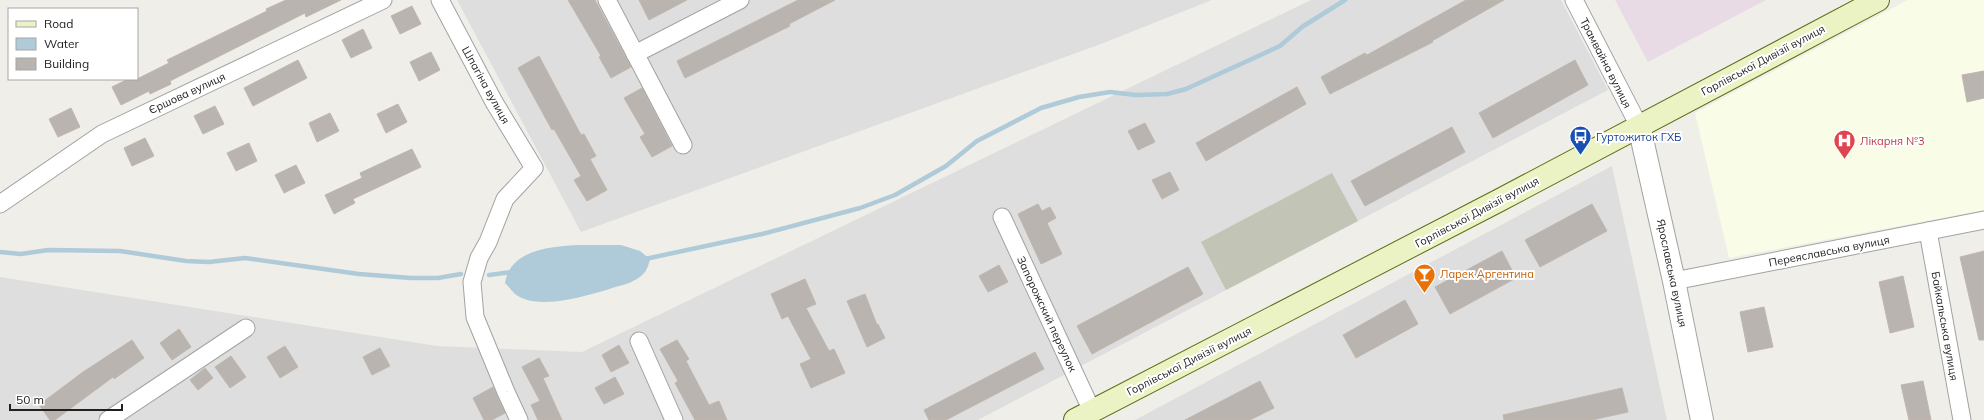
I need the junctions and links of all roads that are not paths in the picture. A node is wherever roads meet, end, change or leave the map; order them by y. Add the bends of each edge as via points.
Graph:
1 (384, 0) edge
2 (440, 0) edge
3 (607, 0) edge
4 (740, 0) edge
5 (1574, 0) edge
6 (1878, 0) edge
7 (635, 54) junction
8 (1639, 126) junction
9 (683, 145) dead end
10 (0, 204) edge
11 (1002, 217) dead end
12 (1984, 220) edge
13 (1928, 231) junction
14 (1674, 281) junction
15 (246, 328) dead end
16 (639, 341) dead end
17 (1084, 416) edge
18 (108, 420) edge
19 (519, 420) edge
20 (674, 420) edge
21 (1702, 420) edge
22 (1962, 420) edge

1 - 10 street, Єршова вулиця via 102,134
2 - 19 street, Шпагіна вулиця via 494,102 534,168 505,199 479,258 472,282 475,317
3 - 7 street
4 - 7 street
5 - 8 street, Трамвайна вулиця
6 - 8 main road, Горлівської Дивізії вулиця
7 - 9 street
8 - 14 street, Ярославська вулиця
8 - 17 main road, Горлівської Дивізії вулиця
11 - 17 street, Запорожский переулок
12 - 13 street, Переяславська вулиця
13 - 14 street, Переяславська вулиця
13 - 22 street, Байкальська вулиця
14 - 21 street, Ярославська вулиця
15 - 18 street
16 - 20 street

